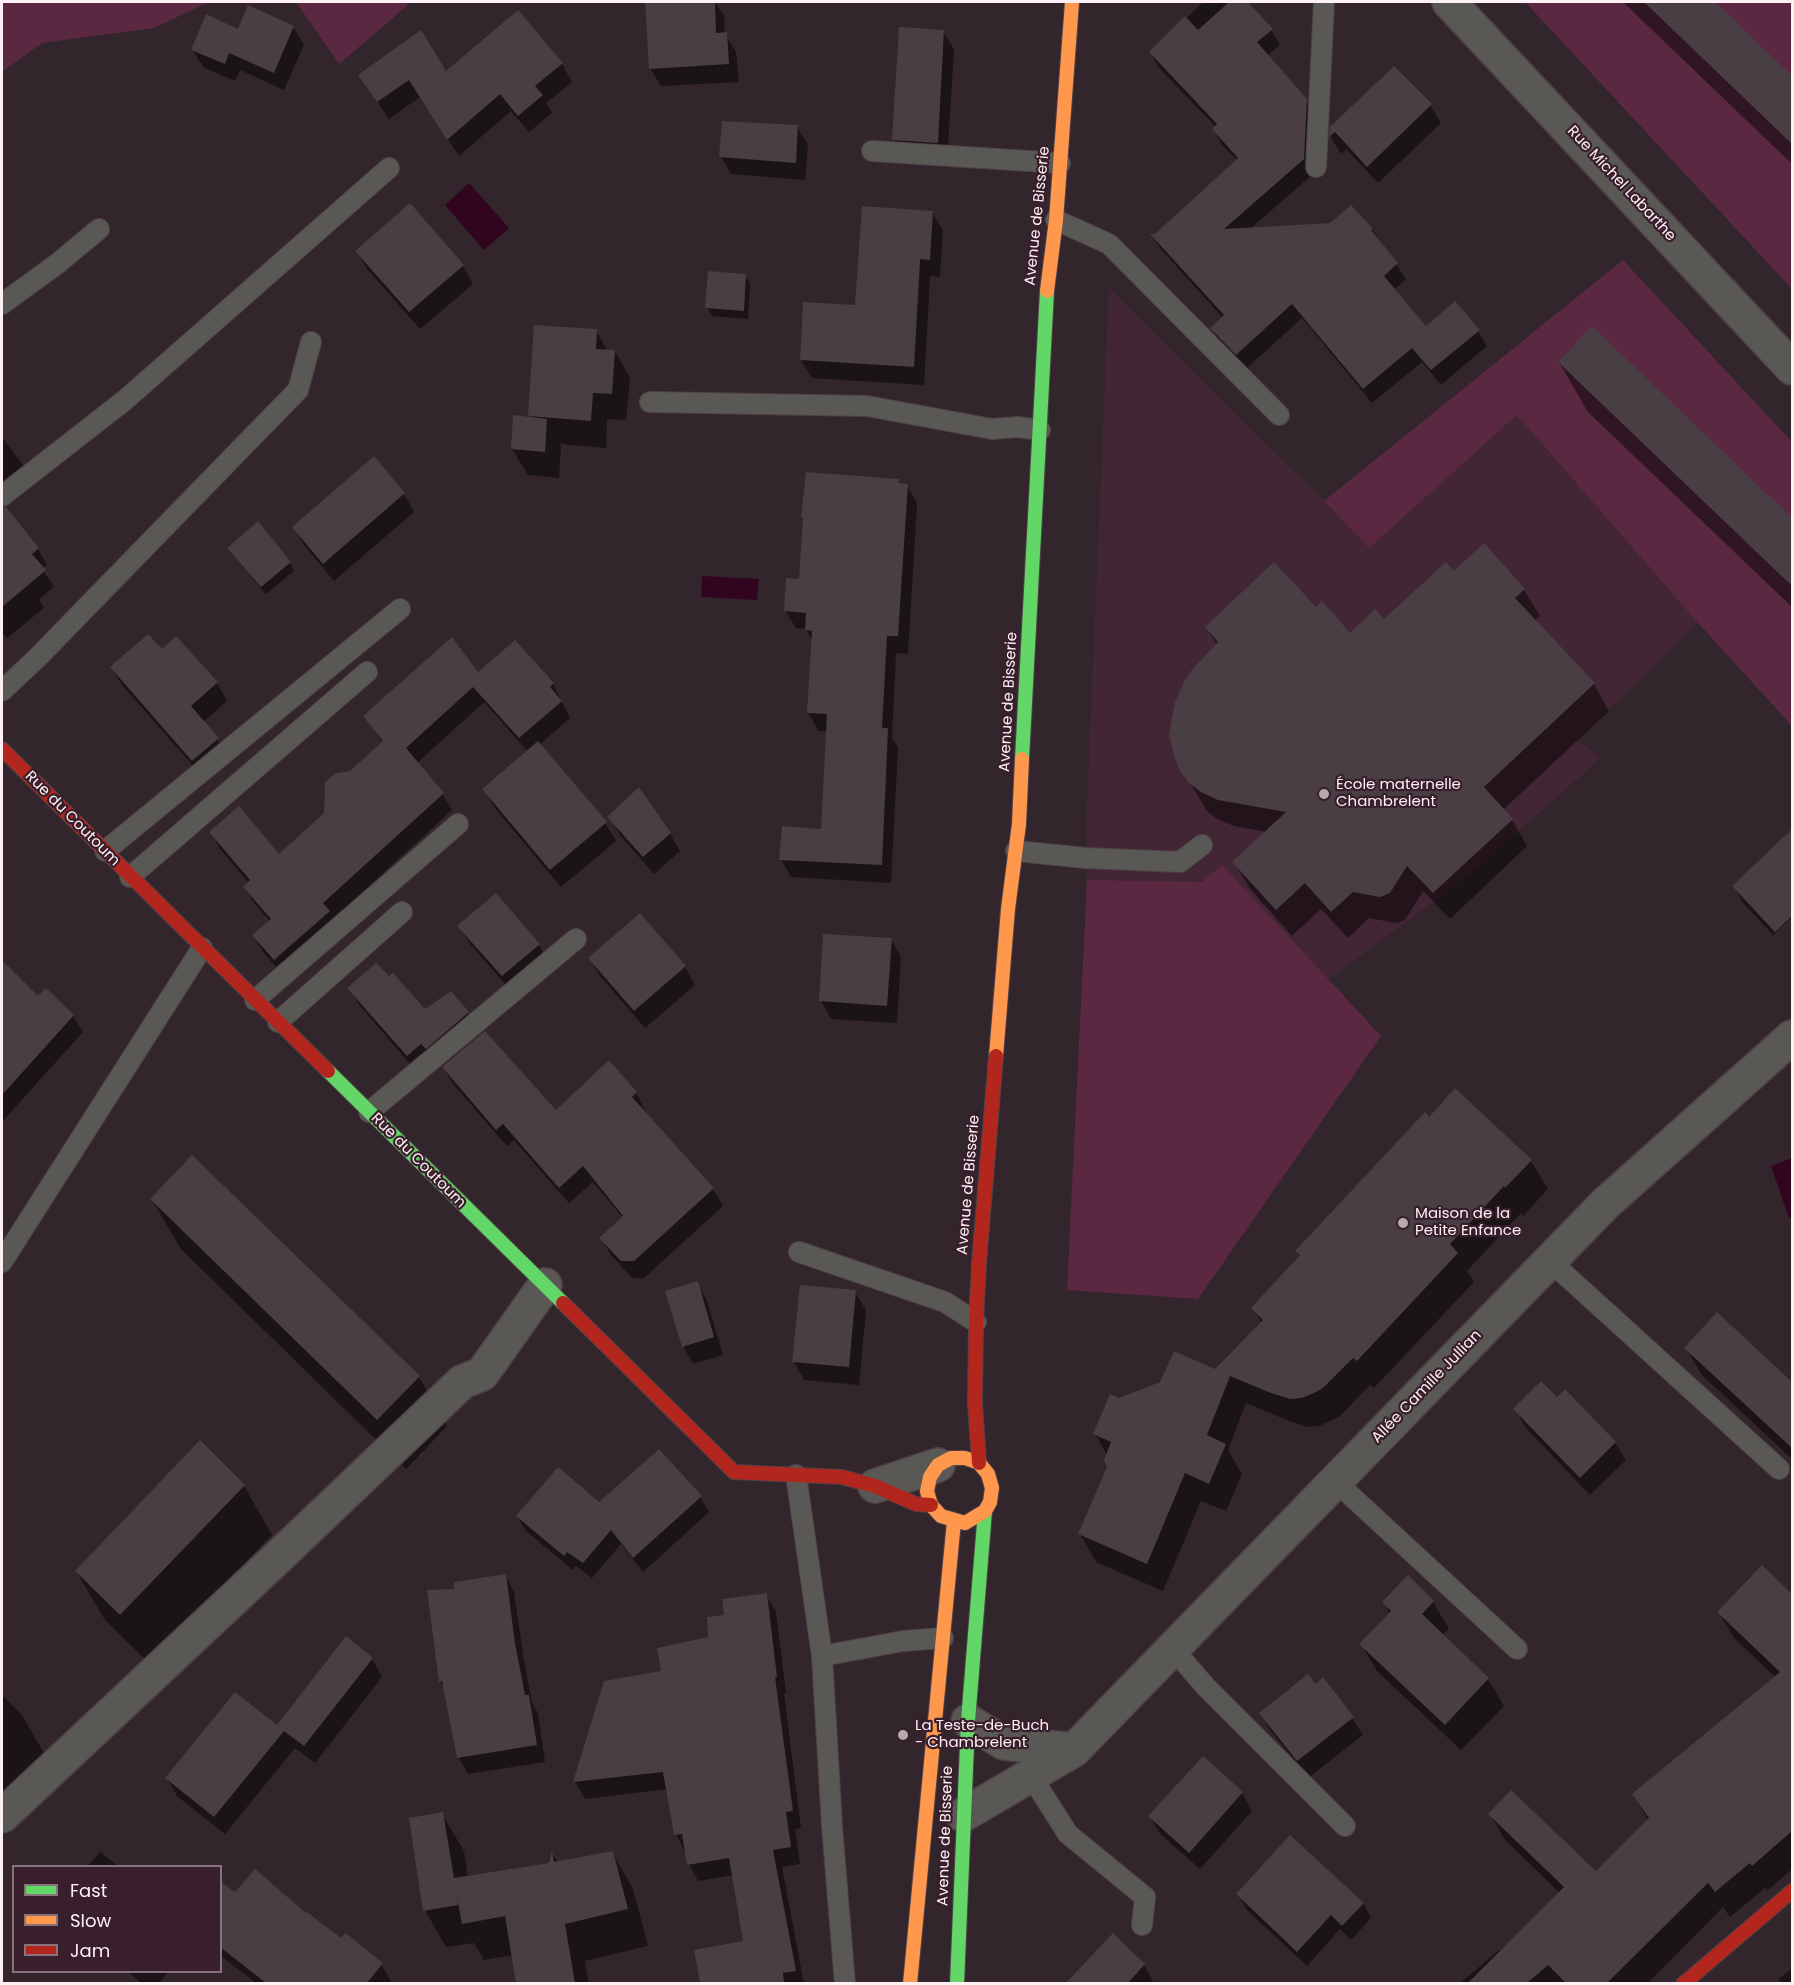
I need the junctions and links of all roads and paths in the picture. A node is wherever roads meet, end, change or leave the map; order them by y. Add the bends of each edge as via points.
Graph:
1 (1072, 2) edge
2 (1324, 2) edge
3 (1449, 2) edge
4 (872, 151) dead end
5 (1060, 163) junction
6 (1316, 167) dead end
7 (389, 168) dead end
8 (1056, 220) junction
9 (99, 229) dead end
10 (2, 304) edge
11 (311, 342) dead end
12 (1792, 368) edge
13 (650, 402) dead end
14 (1279, 415) dead end
15 (1040, 430) junction
16 (2, 496) edge
17 (400, 609) dead end
18 (367, 672) dead end
19 (2, 691) edge
20 (2, 749) edge
21 (458, 824) dead end
22 (1202, 845) dead end
23 (1016, 850) junction
24 (105, 851) junction
25 (130, 877) junction
26 (402, 912) dead end
27 (576, 939) dead end
28 (202, 948) junction
29 (255, 1000) junction
30 (278, 1022) junction
31 (1792, 1037) edge
32 (369, 1112) junction
33 (799, 1252) dead end
34 (1550, 1261) junction
35 (2, 1262) edge
36 (545, 1285) junction
37 (976, 1322) junction
38 (975, 1403) junction
39 (963, 1430) dead end
40 (948, 1457) junction
41 (979, 1463) junction
42 (1779, 1469) dead end
43 (796, 1475) junction
44 (1336, 1482) junction
45 (875, 1486) junction
46 (932, 1505) junction
47 (985, 1511) junction
48 (954, 1521) junction
49 (943, 1638) junction
50 (1173, 1649) junction
51 (1517, 1649) dead end
52 (822, 1656) junction
53 (968, 1721) junction
54 (1074, 1750) junction
55 (1031, 1776) junction
56 (963, 1815) junction
57 (2, 1816) edge
58 (1345, 1826) dead end
59 (1792, 1891) edge
60 (1142, 1925) dead end
61 (845, 1983) edge
62 (909, 1983) edge
63 (957, 1983) edge
64 (1683, 1983) edge

1 - 5 street, Avenue de Bisserie
2 - 6 lane
3 - 12 street, Rue Michel Labarthe
4 - 5 lane
5 - 8 street, Avenue de Bisserie
7 - 16 lane via 125,399
8 - 14 lane via 1109,244
8 - 15 street, Avenue de Bisserie via 1047,282
9 - 10 lane
11 - 19 lane via 298,390
13 - 15 lane via 867,406 992,429
15 - 23 street, Avenue de Bisserie
17 - 24 lane
18 - 25 lane
20 - 24 street, Rue du Coutoum
21 - 29 lane
22 - 23 lane via 1180,862
23 - 37 street, Avenue de Bisserie
24 - 25 street, Rue du Coutoum
25 - 28 street, Rue du Coutoum
26 - 30 lane
27 - 32 lane
28 - 29 street, Rue du Coutoum
28 - 35 lane
29 - 30 street, Rue du Coutoum
30 - 32 street, Rue du Coutoum
31 - 34 street, Allée Camille Jullian via 1605,1204
32 - 36 street, Rue du Coutoum
33 - 37 lane via 945,1302
34 - 42 lane
34 - 44 street, Allée Camille Jullian
36 - 43 street, Rue du Coutoum via 734,1472
36 - 57 street via 482,1374 462,1382
37 - 38 street, Avenue de Bisserie
38 - 39 street, Avenue de Bisserie
38 - 41 street, Avenue de Bisserie
40 - 41 street
40 - 45 street
40 - 46 street via 930,1477 927,1491
41 - 47 street via 992,1488
43 - 45 street, Rue du Coutoum via 842,1477
43 - 52 lane
44 - 50 street, Allée Camille Jullian
44 - 51 lane
45 - 46 street, Rue du Coutoum via 916,1504
46 - 48 street via 941,1516
47 - 48 street via 964,1523
47 - 53 street, Avenue de Bisserie
48 - 49 street, Avenue de Bisserie
49 - 52 lane
49 - 62 street, Avenue de Bisserie
50 - 54 street, Allée Camille Jullian
50 - 58 lane
52 - 61 lane
53 - 54 street via 1004,1743
53 - 56 street, Avenue de Bisserie
54 - 55 street, Allée Camille Jullian
55 - 56 street, Allée Camille Jullian
55 - 60 lane via 1068,1834 1145,1897
56 - 63 street, Avenue de Bisserie
59 - 64 street

